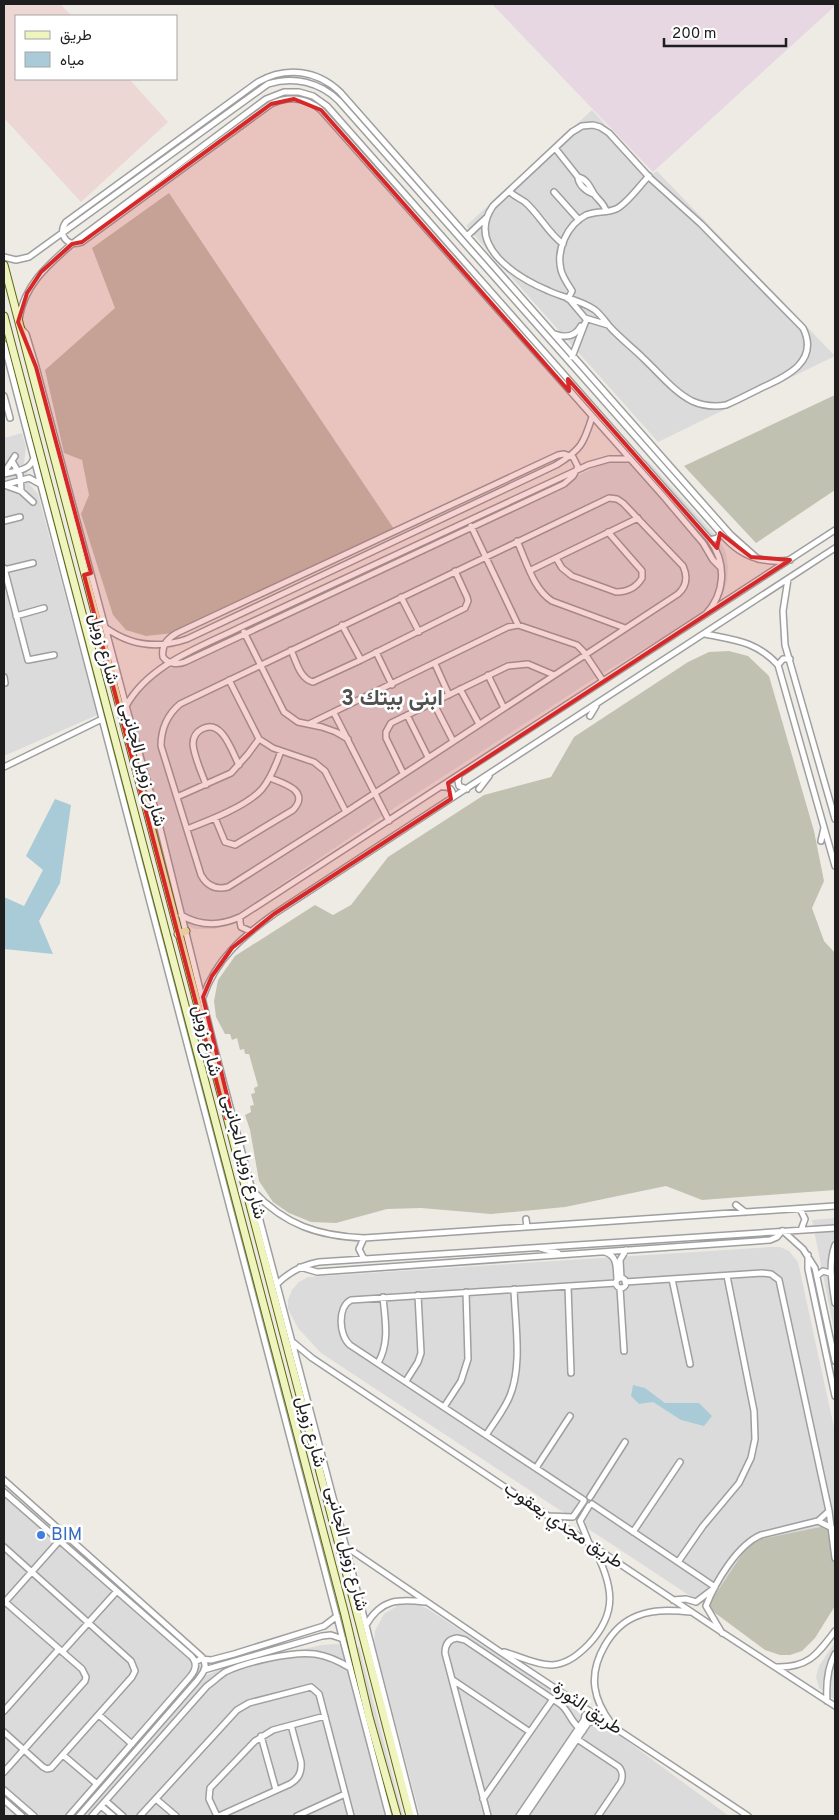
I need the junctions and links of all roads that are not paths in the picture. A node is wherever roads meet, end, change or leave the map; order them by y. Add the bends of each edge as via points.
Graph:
1 (238, 120) junction
2 (249, 120) junction
3 (207, 128) junction
4 (213, 138) junction
5 (191, 140) junction
6 (556, 148) junction
7 (196, 150) junction
8 (415, 176) junction
9 (649, 176) junction
10 (409, 181) junction
11 (151, 188) junction
12 (509, 190) junction
13 (554, 192) dead end
14 (606, 211) junction
15 (486, 218) junction
16 (429, 220) junction
17 (579, 220) junction
18 (423, 225) junction
19 (477, 226) junction
20 (485, 228) junction
21 (62, 233) junction
22 (467, 236) junction
23 (557, 236) junction
24 (566, 236) junction
25 (72, 244) junction
26 (562, 244) junction
27 (4, 257) edge
28 (4, 265) edge
29 (485, 267) junction
30 (477, 275) junction
31 (508, 282) junction
32 (501, 285) junction
33 (491, 291) junction
34 (568, 299) junction
35 (584, 304) junction
36 (531, 307) junction
37 (525, 313) junction
38 (599, 314) junction
39 (4, 316) edge
40 (583, 316) junction
41 (595, 321) junction
42 (19, 324) junction
43 (610, 327) junction
44 (554, 334) junction
45 (574, 335) junction
46 (580, 339) junction
47 (6, 345) edge
48 (573, 356) junction
49 (568, 361) junction
50 (568, 379) junction
51 (569, 390) junction
52 (4, 396) edge
53 (592, 417) junction
54 (10, 418) dead end
55 (571, 455) junction
56 (34, 458) junction
57 (630, 460) junction
58 (18, 470) junction
59 (577, 470) junction
60 (4, 473) edge
61 (21, 480) junction
62 (40, 484) junction
63 (4, 485) edge
64 (21, 491) junction
65 (666, 495) junction
66 (33, 502) dead end
67 (710, 511) junction
68 (705, 516) junction
69 (20, 517) dead end
70 (638, 518) junction
71 (4, 521) edge
72 (469, 521) junction
73 (54, 523) junction
74 (472, 527) junction
75 (835, 530) edge
76 (608, 532) junction
77 (720, 533) junction
78 (710, 540) junction
79 (517, 541) junction
80 (835, 548) edge
81 (486, 556) junction
82 (556, 558) junction
83 (758, 559) junction
84 (790, 560) junction
85 (33, 563) dead end
86 (722, 568) junction
87 (4, 569) edge
88 (530, 570) junction
89 (455, 571) junction
90 (87, 575) junction
91 (788, 579) junction
92 (73, 582) junction
93 (402, 597) junction
94 (90, 600) junction
95 (78, 601) junction
96 (44, 608) dead end
97 (706, 614) junction
98 (16, 616) junction
99 (342, 625) junction
100 (518, 625) junction
101 (241, 627) junction
102 (106, 628) junction
103 (625, 628) junction
104 (419, 632) junction
105 (245, 634) junction
106 (705, 634) junction
107 (165, 644) junction
108 (290, 650) junction
109 (376, 652) junction
110 (586, 654) junction
111 (54, 655) dead end
112 (790, 659) junction
113 (360, 660) junction
114 (171, 662) junction
115 (434, 664) junction
116 (260, 665) junction
117 (778, 665) junction
118 (488, 675) junction
119 (554, 675) junction
120 (4, 677) edge
121 (229, 680) junction
122 (604, 681) junction
123 (5, 683) dead end
124 (392, 684) junction
125 (460, 689) junction
126 (449, 695) junction
127 (433, 702) junction
128 (598, 704) junction
129 (126, 706) junction
130 (504, 708) junction
131 (334, 712) junction
132 (407, 715) junction
133 (590, 716) dead end
134 (102, 719) junction
135 (309, 724) junction
136 (479, 724) junction
137 (809, 726) junction
138 (817, 732) dead end
139 (259, 738) junction
140 (348, 739) junction
141 (453, 741) junction
142 (281, 751) junction
143 (428, 757) junction
144 (239, 765) junction
145 (4, 767) edge
146 (492, 772) junction
147 (404, 773) junction
148 (459, 776) junction
149 (270, 778) junction
150 (206, 785) junction
151 (442, 787) junction
152 (466, 789) junction
153 (479, 789) dead end
154 (375, 792) junction
155 (177, 798) junction
156 (451, 799) junction
157 (346, 812) junction
158 (215, 818) junction
159 (835, 818) edge
160 (389, 821) junction
161 (824, 828) junction
162 (187, 829) junction
163 (821, 841) dead end
164 (835, 866) edge
165 (181, 915) junction
166 (240, 918) junction
167 (250, 931) junction
168 (182, 933) junction
169 (203, 997) junction
170 (229, 1117) junction
171 (228, 1128) junction
172 (217, 1133) junction
173 (235, 1152) junction
174 (223, 1155) junction
175 (245, 1177) junction
176 (252, 1189) junction
177 (736, 1205) dead end
178 (835, 1206) edge
179 (800, 1209) junction
180 (746, 1212) junction
181 (526, 1219) dead end
182 (527, 1227) junction
183 (835, 1228) edge
184 (801, 1230) junction
185 (782, 1231) junction
186 (259, 1238) junction
187 (364, 1238) junction
188 (665, 1239) junction
189 (246, 1242) junction
190 (835, 1245) edge
191 (537, 1247) junction
192 (640, 1249) junction
193 (626, 1250) junction
194 (605, 1252) junction
195 (566, 1254) junction
196 (808, 1254) junction
197 (364, 1259) junction
198 (299, 1267) junction
199 (830, 1273) junction
200 (818, 1275) junction
201 (728, 1276) junction
202 (672, 1279) junction
203 (620, 1281) junction
204 (277, 1284) junction
205 (568, 1286) junction
206 (514, 1289) junction
207 (466, 1292) junction
208 (418, 1295) junction
209 (383, 1297) junction
210 (835, 1301) edge
211 (281, 1310) junction
212 (293, 1342) junction
213 (624, 1351) dead end
214 (835, 1361) edge
215 (378, 1362) junction
216 (690, 1364) dead end
217 (571, 1373) dead end
218 (406, 1381) junction
219 (299, 1390) junction
220 (286, 1395) junction
221 (835, 1396) edge
222 (444, 1407) junction
223 (305, 1413) junction
224 (292, 1416) junction
225 (570, 1416) dead end
226 (486, 1435) junction
227 (625, 1442) dead end
228 (680, 1462) dead end
229 (536, 1468) junction
230 (4, 1480) edge
231 (4, 1492) edge
232 (586, 1499) junction
233 (27, 1501) junction
234 (590, 1505) junction
235 (333, 1506) junction
236 (21, 1507) junction
237 (313, 1510) junction
238 (830, 1511) junction
239 (548, 1516) junction
240 (573, 1517) junction
241 (580, 1521) junction
242 (818, 1521) junction
243 (832, 1528) junction
244 (633, 1532) junction
245 (60, 1540) junction
246 (592, 1545) junction
247 (345, 1546) junction
248 (4, 1547) edge
249 (88, 1555) junction
250 (835, 1558) edge
251 (83, 1560) junction
252 (678, 1562) junction
253 (32, 1572) junction
254 (714, 1588) junction
255 (117, 1590) junction
256 (673, 1600) junction
257 (4, 1602) edge
258 (427, 1602) junction
259 (699, 1602) junction
260 (144, 1606) junction
261 (706, 1606) junction
262 (140, 1611) junction
263 (691, 1612) junction
264 (337, 1616) junction
265 (88, 1622) junction
266 (366, 1625) junction
267 (324, 1626) junction
268 (835, 1631) edge
269 (722, 1633) junction
270 (326, 1635) junction
271 (343, 1639) junction
272 (60, 1651) junction
273 (499, 1651) junction
274 (235, 1657) junction
275 (834, 1657) edge
276 (204, 1659) junction
277 (195, 1665) junction
278 (776, 1667) junction
279 (350, 1669) junction
280 (205, 1670) junction
281 (193, 1674) junction
282 (199, 1678) junction
283 (452, 1680) junction
284 (552, 1699) junction
285 (827, 1701) junction
286 (167, 1704) junction
287 (360, 1704) junction
288 (835, 1706) edge
289 (172, 1709) junction
290 (4, 1711) edge
291 (99, 1715) junction
292 (586, 1715) dead end
293 (325, 1716) junction
294 (369, 1717) junction
295 (595, 1721) dead end
296 (291, 1725) junction
297 (614, 1727) junction
298 (580, 1730) junction
299 (4, 1732) edge
300 (530, 1732) junction
301 (261, 1736) junction
302 (577, 1739) junction
303 (132, 1744) junction
304 (24, 1750) junction
305 (125, 1752) junction
306 (63, 1755) junction
307 (131, 1757) junction
308 (4, 1772) edge
309 (106, 1774) junction
310 (112, 1779) junction
311 (97, 1784) junction
312 (4, 1790) edge
313 (276, 1790) junction
314 (345, 1794) junction
315 (14, 1799) junction
316 (156, 1799) junction
317 (483, 1799) junction
318 (4, 1800) edge
319 (106, 1801) junction
320 (9, 1805) junction
321 (101, 1806) junction
322 (22, 1816) edge
323 (34, 1816) edge
324 (69, 1816) edge
325 (79, 1816) edge
326 (92, 1816) edge
327 (113, 1816) edge
328 (123, 1816) edge
329 (140, 1816) edge
330 (176, 1816) edge
331 (218, 1816) edge
332 (297, 1816) edge
333 (351, 1816) edge
334 (389, 1816) edge
335 (397, 1816) edge
336 (410, 1816) edge
337 (415, 1816) edge
338 (488, 1816) edge
339 (519, 1816) edge
340 (525, 1816) edge
341 (598, 1816) edge
342 (748, 1816) edge

1 - 2 street
1 - 4 street
1 - 16 street via 279,93 294,91 313,96 327,106
2 - 11 street
2 - 18 street via 279,101 294,99 312,103
3 - 4 street
3 - 5 street
3 - 10 street via 268,84 291,80 308,82 335,98
4 - 7 street
5 - 7 street via 196,144
5 - 21 street
6 - 9 street via 579,128 589,125 600,127 609,132
6 - 12 street
6 - 14 street via 579,183 602,202
7 - 11 street
8 - 10 street
8 - 21 street via 336,87 314,75 286,72 269,76 248,88 66,222
8 - 22 street
9 - 14 street via 620,206
9 - 43 street via 800,323 807,336 807,350 799,366 788,375 731,403 710,406 682,394
10 - 29 street
11 - 25 street
12 - 15 street via 492,206
12 - 23 street
13 - 17 street
14 - 17 street
15 - 19 street
15 - 20 street
16 - 18 street
16 - 30 street
17 - 24 street
18 - 51 street
19 - 20 street
19 - 22 street
20 - 34 street via 489,245 511,270
21 - 25 street
21 - 27 street via 26,258
22 - 31 street
23 - 24 street
23 - 26 street
24 - 26 street
25 - 42 street via 34,282 24,300
26 - 34 street via 560,262 563,276 572,291
28 - 42 main road, شارع زويل
29 - 30 street
29 - 32 street
30 - 33 street
31 - 32 street
31 - 36 street
32 - 33 street via 493,285
32 - 37 street
33 - 50 street
34 - 35 street
34 - 40 street
35 - 38 street
35 - 40 street via 580,306
36 - 37 street
36 - 44 street
37 - 49 street
38 - 41 street
38 - 43 street
39 - 47 main road, شارع زويل
40 - 41 street
40 - 45 street
40 - 46 street
41 - 43 street
42 - 90 main road, شارع زويل
44 - 45 street
44 - 48 street
45 - 46 street
46 - 48 street
47 - 56 street, شارع زويل الجانبى
47 - 73 main road, شارع زويل
48 - 49 street
48 - 67 street
49 - 68 street
50 - 51 street
50 - 65 street
51 - 53 street
52 - 54 street
53 - 55 street via 586,437
53 - 57 street
55 - 59 street via 577,463
55 - 107 street via 556,465 187,639
55 - 107 street via 560,454 177,633
56 - 58 street via 28,467
56 - 62 street, شارع زويل الجانبى
57 - 59 street via 610,459
57 - 65 street
58 - 60 street
58 - 60 street via 13,458
58 - 61 street
59 - 72 street
59 - 74 street via 564,484
61 - 62 street via 33,479
61 - 63 street
61 - 64 street
62 - 73 street, شارع زويل الجانبى
63 - 64 street
64 - 66 street
65 - 78 street
65 - 86 street
67 - 68 street
67 - 83 street via 733,538
68 - 77 street
69 - 71 street
70 - 76 street
70 - 79 street via 620,500 609,498
70 - 103 street via 683,566 686,581 678,594
72 - 74 street
72 - 101 street
73 - 92 main road, شارع زويل
73 - 134 street, شارع زويل الجانبى
74 - 81 street
74 - 105 street
75 - 84 street
76 - 82 street
76 - 82 street via 642,571 640,582 627,591 616,592 572,576
77 - 78 street via 718,538
77 - 83 street via 735,548
78 - 86 street
79 - 81 street
79 - 88 street
80 - 91 street
81 - 89 street
81 - 100 street
82 - 88 street
83 - 84 street
84 - 97 street
85 - 87 street
86 - 97 street via 719,594
87 - 98 street
88 - 103 street via 541,592 552,601
89 - 93 street
89 - 104 street via 467,597 465,608
90 - 92 main road via 80,582
90 - 94 main road, شارع زويل
90 - 102 street, شارع زويل الجانبى
91 - 106 street
91 - 112 street via 782,622
92 - 95 main road, شارع زويل
93 - 99 street
93 - 104 street
94 - 95 main road via 83,598
94 - 168 main road, شارع زويل
95 - 172 main road, شارع زويل
96 - 98 street
97 - 122 street
98 - 111 street via 28,660
99 - 108 street
99 - 113 street
100 - 110 street via 577,645
100 - 115 street
101 - 105 street
101 - 114 street
102 - 107 street via 119,637 145,645
102 - 129 street, شارع زويل الجانبى
103 - 110 street
104 - 109 street
105 - 114 street via 185,662
105 - 116 street
106 - 117 street via 748,643
106 - 128 street
107 - 114 street via 163,657
108 - 113 street via 303,676 309,681 317,681
108 - 116 street
109 - 113 street
109 - 124 street
110 - 119 street
110 - 122 street
112 - 117 street via 783,659
112 - 137 street
114 - 129 street via 142,684
115 - 124 street
115 - 126 street
116 - 121 street
116 - 135 street via 284,712 293,720
117 - 161 street
118 - 119 street via 518,664 537,667
118 - 125 street
118 - 130 street
119 - 130 street
120 - 123 street
121 - 139 street
121 - 155 street via 180,704 164,726 161,746
122 - 148 street
124 - 131 street
125 - 126 street
125 - 136 street
126 - 127 street
127 - 132 street
127 - 141 street
128 - 133 street
128 - 146 street
129 - 165 street, شارع زويل الجانبى
130 - 136 street
131 - 135 street
131 - 140 street
132 - 143 street
132 - 147 street via 391,723 386,732 388,743
134 - 145 street
134 - 237 street, شارع زويل الجانبى
135 - 140 street
136 - 141 street
137 - 138 street
137 - 159 street
139 - 142 street
139 - 144 street
140 - 154 street
141 - 143 street
142 - 149 street
142 - 157 street via 314,762 325,770
143 - 147 street
144 - 150 street via 231,773
144 - 150 street via 220,730 212,727 201,729 193,744
146 - 152 street
146 - 153 street
147 - 154 street
148 - 151 street
148 - 152 street via 460,786
149 - 158 street via 252,797
149 - 158 street via 295,789 298,802 293,810 235,845 225,842
150 - 155 street
151 - 156 street via 451,789
151 - 160 street
152 - 156 street
154 - 157 street
154 - 160 street
155 - 162 street
156 - 167 street via 385,846
157 - 162 street via 224,888 214,887 203,879
158 - 162 street
160 - 166 street
161 - 163 street
161 - 164 street
165 - 166 street via 206,924
165 - 168 street, شارع زويل الجانبى
166 - 167 street via 241,927
167 - 169 street via 217,966
168 - 169 street, شارع زويل الجانبى
168 - 170 main road, شارع زويل
169 - 170 street, شارع زويل الجانبى
170 - 171 main road, شارع زويل
170 - 175 street, شارع زويل الجانبى
171 - 172 main road via 224,1135
171 - 173 main road, شارع زويل
172 - 174 main road, شارع زويل
173 - 174 main road via 228,1149
173 - 175 main road, شارع زويل
174 - 189 main road, شارع زويل
175 - 176 street, شارع زويل الجانبى
175 - 186 main road, شارع زويل
176 - 187 street via 268,1206 297,1225 330,1236
176 - 204 street, شارع زويل الجانبى
177 - 180 street
178 - 179 street
179 - 180 street
179 - 184 street via 805,1219
180 - 182 street
181 - 182 street
182 - 187 street
183 - 184 street
184 - 185 street
185 - 188 street
185 - 192 street via 770,1240
185 - 196 street
186 - 189 main road
186 - 211 main road, شارع زويل
187 - 197 street via 359,1245
188 - 191 street
188 - 192 street
189 - 220 main road, شارع زويل
190 - 199 street
191 - 195 street
191 - 197 street
192 - 193 street
193 - 194 street
193 - 203 street via 620,1260
194 - 195 street
194 - 203 street via 615,1259
195 - 198 street via 317,1272
196 - 200 street
196 - 221 street via 808,1270
197 - 198 street via 319,1262
198 - 204 street
199 - 200 street via 823,1271
199 - 210 street
200 - 214 street
201 - 202 street
201 - 238 street via 767,1273 776,1276 782,1286
201 - 252 street via 754,1411 754,1439 739,1483
202 - 203 street
202 - 216 street
203 - 205 street
203 - 213 street via 625,1285 620,1288
204 - 211 street, شارع زويل الجانبى
205 - 206 street
205 - 217 street
206 - 207 street
206 - 226 street via 516,1375 509,1398
207 - 208 street
207 - 222 street via 468,1359 461,1381
208 - 209 street
208 - 218 street via 421,1353
209 - 215 street via 387,1338
209 - 215 street via 351,1300 342,1310 342,1333 346,1342
211 - 212 street, شارع زويل الجانبى
211 - 219 main road, شارع زويل
212 - 235 street, شارع زويل الجانبى
212 - 239 street, طريق مجدي يعقوب via 312,1358
215 - 218 street
218 - 222 street
219 - 220 main road via 293,1397
219 - 223 main road, شارع زويل
220 - 224 main road, شارع زويل
222 - 226 street
223 - 224 main road via 298,1411
223 - 235 main road, شارع زويل
224 - 237 main road, شارع زويل
225 - 229 street
226 - 229 street
227 - 232 street
228 - 244 street
229 - 232 street
230 - 233 street
231 - 236 street
232 - 234 street via 592,1499
232 - 240 street
233 - 236 street
233 - 249 street
234 - 241 street
234 - 244 street
235 - 247 street, شارع زويل الجانبى
235 - 336 main road, شارع زويل
236 - 245 street
237 - 264 street, شارع زويل الجانبى
237 - 294 main road, شارع زويل via 345,1616
238 - 242 street
238 - 243 street
239 - 240 street
239 - 246 street, طريق مجدي يعقوب
240 - 241 street
241 - 246 street
242 - 243 street
242 - 254 street via 754,1538 742,1547
243 - 250 street
244 - 252 street
245 - 251 street
245 - 253 street
246 - 256 street, طريق مجدي يعقوب
246 - 273 street via 609,1592 608,1614 598,1634 573,1658 562,1663 542,1664
247 - 258 street, طريق الثورة
247 - 266 street, شارع زويل الجانبى
248 - 253 street
249 - 251 street
249 - 260 street
251 - 255 street
252 - 254 street
253 - 257 street
253 - 265 street
254 - 259 street
254 - 261 street
255 - 262 street
255 - 265 street
256 - 259 street
256 - 263 street, طريق مجدي يعقوب
257 - 272 street
258 - 266 street, طريق الثورة via 394,1601 377,1610
258 - 273 street, طريق الثورة
259 - 261 street
260 - 262 street
260 - 276 street
261 - 269 street
262 - 277 street via 191,1656
263 - 269 street, طريق مجدي يعقوب
263 - 297 street via 664,1610 637,1616 620,1627 608,1641 596,1668 595,1688 600,1708
264 - 267 street
264 - 271 street, شارع زويل الجانبى
265 - 272 street
265 - 291 street via 135,1667 132,1676
266 - 337 street, شارع زويل الجانبى
267 - 270 street
267 - 274 street
268 - 278 street via 818,1654 808,1661 798,1666
269 - 278 street, طريق مجدي يعقوب
270 - 271 street
270 - 274 street
271 - 279 street, شارع زويل الجانبى
272 - 290 street
272 - 304 street via 84,1671 85,1680
273 - 297 street, طريق الثورة
274 - 276 street
274 - 280 street
275 - 285 street via 828,1673
276 - 277 street
276 - 280 street
277 - 280 street
277 - 281 street
278 - 285 street, طريق مجدي يعقوب
279 - 287 street, شارع زويل الجانبى
279 - 319 street via 329,1657 312,1654 266,1659 223,1673 207,1686
280 - 282 street
281 - 282 street
281 - 286 street
282 - 289 street
283 - 284 street via 445,1648 453,1639 461,1638
283 - 300 street
283 - 317 street
284 - 298 street via 564,1707
284 - 300 street
285 - 288 street, طريق مجدي يعقوب
286 - 289 street
286 - 303 street
287 - 294 main road
287 - 334 street, شارع زويل الجانبى
289 - 307 street
291 - 303 street
291 - 306 street
292 - 298 street
293 - 296 street
293 - 314 street
293 - 316 street via 320,1694 310,1687 243,1706 232,1714
294 - 335 main road, شارع زويل
295 - 298 street
296 - 301 street
296 - 313 street via 301,1773 294,1781
297 - 342 street, طريق الثورة
298 - 302 street
298 - 339 street
299 - 304 street
300 - 317 street
301 - 313 street
301 - 331 street via 210,1788 209,1799
302 - 340 street
302 - 341 street via 622,1770 621,1782
303 - 305 street
304 - 306 street via 47,1769
304 - 308 street
305 - 307 street
305 - 309 street
306 - 311 street
307 - 310 street
309 - 310 street
309 - 311 street
310 - 325 street
311 - 324 street
312 - 315 street
313 - 331 street
314 - 332 street
314 - 333 street
315 - 320 street
315 - 323 street
316 - 329 street
316 - 330 street
317 - 338 street
318 - 320 street
319 - 321 street
319 - 328 street
320 - 322 street
321 - 326 street
321 - 327 street

